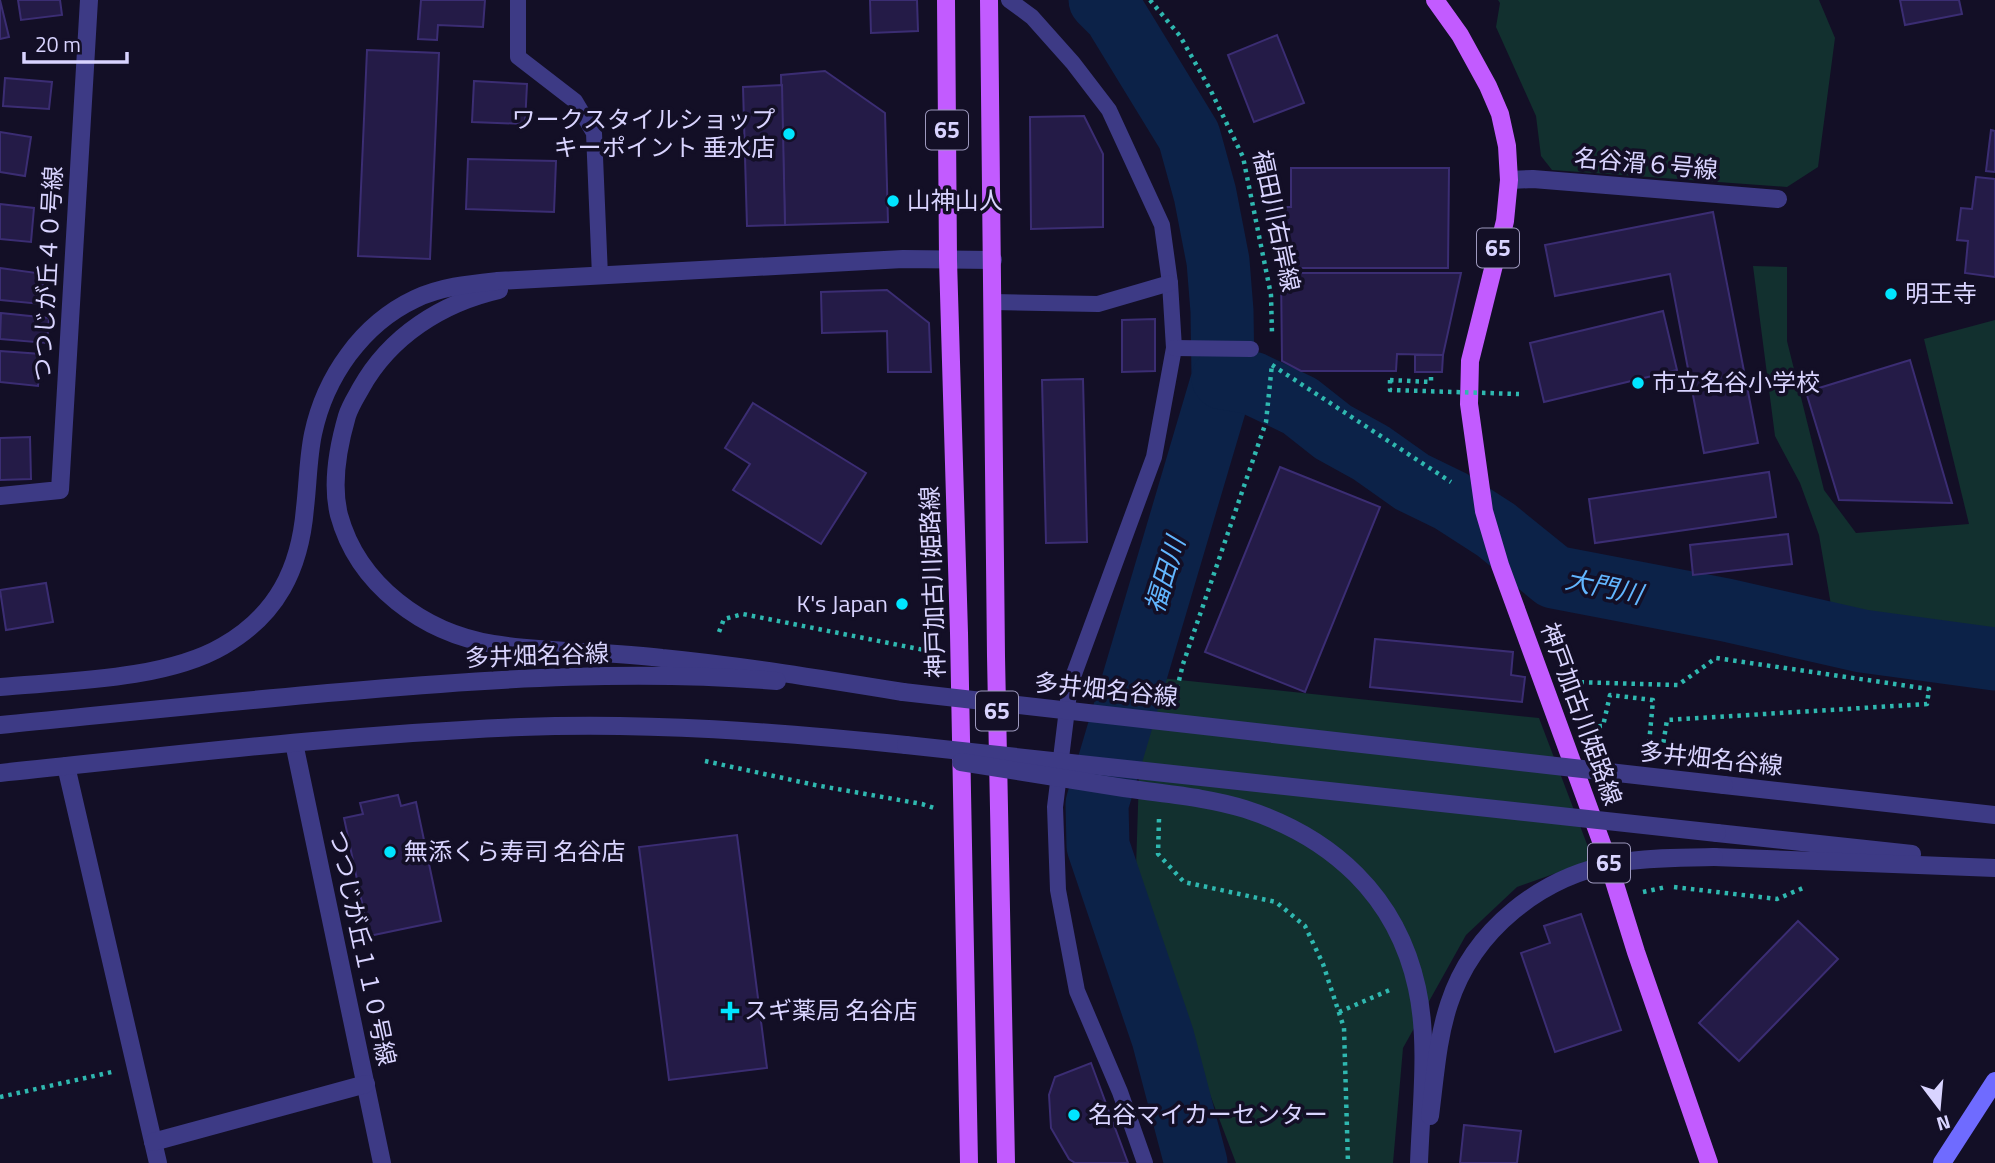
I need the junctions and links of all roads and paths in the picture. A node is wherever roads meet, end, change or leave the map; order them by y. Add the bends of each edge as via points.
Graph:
1 (89, 0) edge
2 (518, 0) edge
3 (946, 0) edge
4 (989, 0) edge
5 (1009, 0) edge
6 (1150, 0) edge
7 (1435, 0) edge
8 (1509, 180) junction
9 (1778, 199) dead end
10 (948, 260) junction
11 (993, 260) junction
12 (600, 276) junction
13 (1170, 283) junction
14 (993, 302) junction
15 (1272, 337) dead end
16 (1174, 348) junction
17 (1251, 349) dead end
18 (1272, 364) dead end
19 (1431, 372) dead end
20 (1271, 377) dead end
21 (1519, 394) dead end
22 (1451, 482) dead end
23 (0, 496) edge
24 (719, 632) dead end
25 (938, 653) dead end
26 (1572, 682) dead end
27 (0, 687) edge
28 (903, 692) junction
29 (1173, 704) dead end
30 (0, 725) edge
31 (1590, 727) dead end
32 (294, 743) junction
33 (1649, 744) dead end
34 (1663, 745) dead end
35 (906, 750) junction
36 (705, 761) dead end
37 (66, 766) junction
38 (0, 773) edge
39 (942, 811) dead end
40 (1159, 813) dead end
41 (1995, 815) edge
42 (1995, 866) edge
43 (1803, 888) dead end
44 (1639, 892) dead end
45 (135, 1067) junction
46 (1995, 1081) edge
47 (366, 1084) junction
48 (0, 1097) edge
49 (153, 1142) junction
50 (158, 1163) edge
51 (382, 1163) edge
52 (969, 1163) edge
53 (1006, 1163) edge
54 (1145, 1163) edge
55 (1348, 1163) edge
56 (1422, 1163) edge
57 (1709, 1163) edge
58 (1942, 1163) edge

1 - 23 street, つつじが丘４０号線 via 60,490
2 - 12 lane via 518,57 575,102 594,133
3 - 10 main road, 神戸加古川姫路線 / 65
4 - 11 main road, 65
5 - 13 lane via 1032,17 1109,110 1162,225
6 - 15 path, 福田川右岸線 via 1180,36 1243,158 1271,295
7 - 8 main road, 神戸加古川姫路線 / 65 via 1460,35 1500,114
8 - 9 street, 名谷滑６号線
8 - 57 main road, 神戸加古川姫路線 / 65 via 1505,221 1470,361 1469,404 1485,511
10 - 11 street
10 - 12 street
10 - 52 main road, 神戸加古川姫路線 / 65
11 - 14 main road, 65
12 - 27 street via 455,286 396,309 359,341 338,369 313,433 296,562 271,606 249,629 186,662 132,673
12 - 28 street via 479,295 419,324 390,348 349,411 338,445 339,514 351,547 369,576 421,619 491,644 764,669
13 - 14 lane via 1098,304
13 - 16 lane
14 - 53 main road, 65
16 - 17 lane
16 - 54 lane via 1154,457 1070,685 1055,807 1058,890 1077,991
18 - 22 path
19 - 21 path, bridge via 1431,382 1390,380 1390,390
20 - 29 path via 1266,422
24 - 25 path via 724,620 743,614
26 - 34 path via 1678,685 1716,658 1929,690 1927,704 1667,720
28 - 30 street, 多井畑名谷線 via 752,680 529,678
28 - 41 street, 多井畑名谷線, bridge
31 - 33 path via 1603,726 1610,695 1653,700
32 - 35 street via 537,726 702,728 819,736
32 - 37 street
32 - 47 street, つつじが丘１１０号線
35 - 42 street, bridge
35 - 56 street, bridge via 1243,808 1290,826 1335,855 1363,880 1387,911 1414,978 1422,1031
36 - 39 path
37 - 38 street
37 - 45 street
40 - 55 path via 1158,854 1184,882 1276,902 1305,926 1344,1028
42 - 56 street, bridge via 1660,858 1616,863 1542,889 1511,911 1485,939 1449,1004
43 - 44 path via 1777,899 1669,886
45 - 48 path
45 - 49 street
46 - 58 main road
47 - 49 street
47 - 51 street, つつじが丘１１０号線
49 - 50 street

